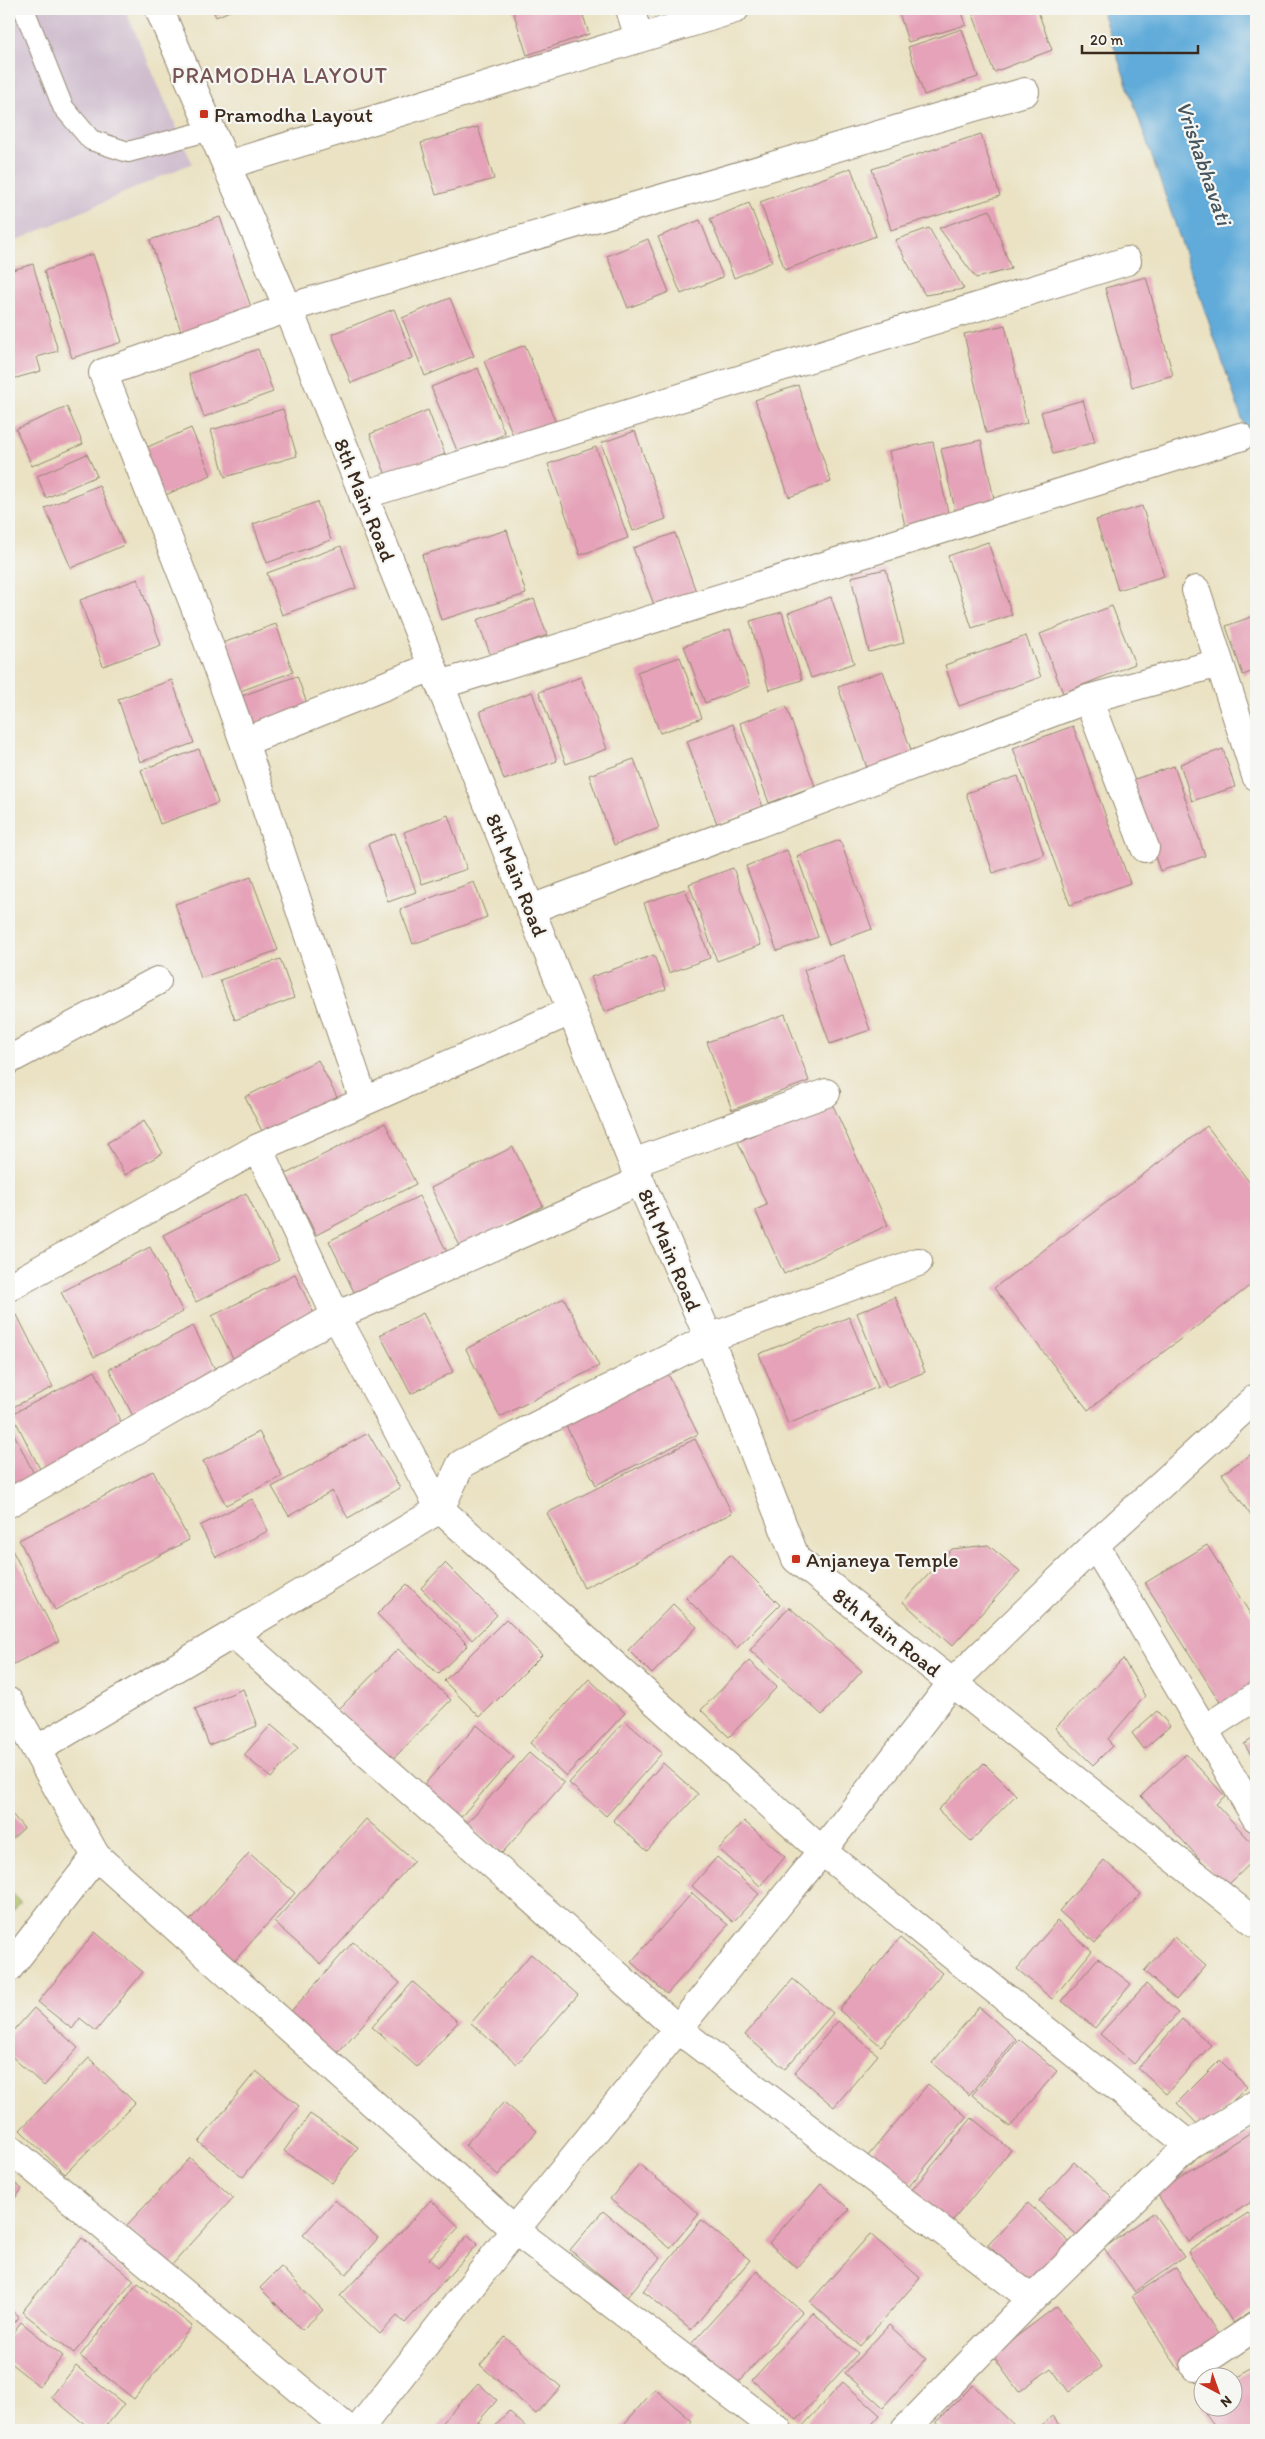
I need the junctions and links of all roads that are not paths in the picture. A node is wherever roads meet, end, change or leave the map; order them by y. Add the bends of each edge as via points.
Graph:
1 (24, 9) edge
2 (159, 9) edge
3 (630, 9) edge
4 (735, 9) edge
5 (640, 38) junction
6 (1026, 92) dead end
7 (211, 130) junction
8 (227, 165) junction
9 (1127, 261) dead end
10 (288, 308) junction
11 (1240, 437) dead end
12 (364, 495) junction
13 (1196, 590) dead end
14 (1219, 663) junction
15 (436, 676) junction
16 (1088, 699) junction
17 (244, 742) junction
18 (1256, 776) edge
19 (1145, 848) dead end
20 (531, 909) junction
21 (157, 981) dead end
22 (571, 1011) junction
23 (9, 1060) edge
24 (826, 1093) dead end
25 (364, 1101) junction
26 (258, 1148) junction
27 (637, 1172) junction
28 (918, 1262) dead end
29 (9, 1287) edge
30 (336, 1316) junction
31 (709, 1338) junction
32 (1256, 1398) edge
33 (9, 1503) edge
34 (440, 1509) junction
35 (1095, 1545) junction
36 (233, 1634) junction
37 (952, 1683) junction
38 (1256, 1696) edge
39 (9, 1702) edge
40 (1205, 1729) junction
41 (36, 1750) junction
42 (1256, 1818) edge
43 (822, 1851) junction
44 (96, 1856) junction
45 (1256, 1923) edge
46 (9, 1968) edge
47 (679, 2030) junction
48 (1256, 2104) edge
49 (1190, 2145) junction
50 (9, 2148) edge
51 (515, 2230) junction
52 (1032, 2299) junction
53 (1256, 2326) edge
54 (1196, 2366) edge
55 (349, 2430) edge
56 (358, 2430) edge
57 (778, 2430) edge
58 (905, 2430) edge

1 - 7 lane via 63,107 91,140 128,152
2 - 7 street, 8th Main Road
3 - 5 street
4 - 5 street
5 - 8 street
6 - 10 street
7 - 8 street, 8th Main Road
8 - 10 street, 8th Main Road
9 - 12 street
10 - 12 street, 8th Main Road
10 - 17 street via 103,373 199,617
11 - 15 street
12 - 15 street, 8th Main Road
13 - 14 street
14 - 16 street
14 - 18 street
15 - 17 street
15 - 20 street, 8th Main Road
16 - 19 street
16 - 20 street
17 - 25 street
20 - 22 street, 8th Main Road
21 - 23 street
22 - 25 street
22 - 27 street, 8th Main Road
24 - 27 street
25 - 26 street
26 - 29 street
26 - 30 street
27 - 30 street
27 - 31 street, 8th Main Road
28 - 31 street
30 - 33 street
30 - 34 street
31 - 34 street via 461,1464
31 - 37 street, 8th Main Road via 796,1560
32 - 35 street
34 - 36 street
34 - 43 street
35 - 37 street
35 - 40 street
36 - 41 street
36 - 47 street
37 - 43 street
37 - 45 street, 8th Main Road
38 - 40 street
39 - 41 street
40 - 42 street
41 - 44 street
43 - 47 street
43 - 49 street
44 - 46 street
44 - 51 street
47 - 51 street
47 - 52 street
48 - 49 street
49 - 52 street
50 - 55 street
51 - 56 street
51 - 57 street
52 - 58 street
53 - 54 street

